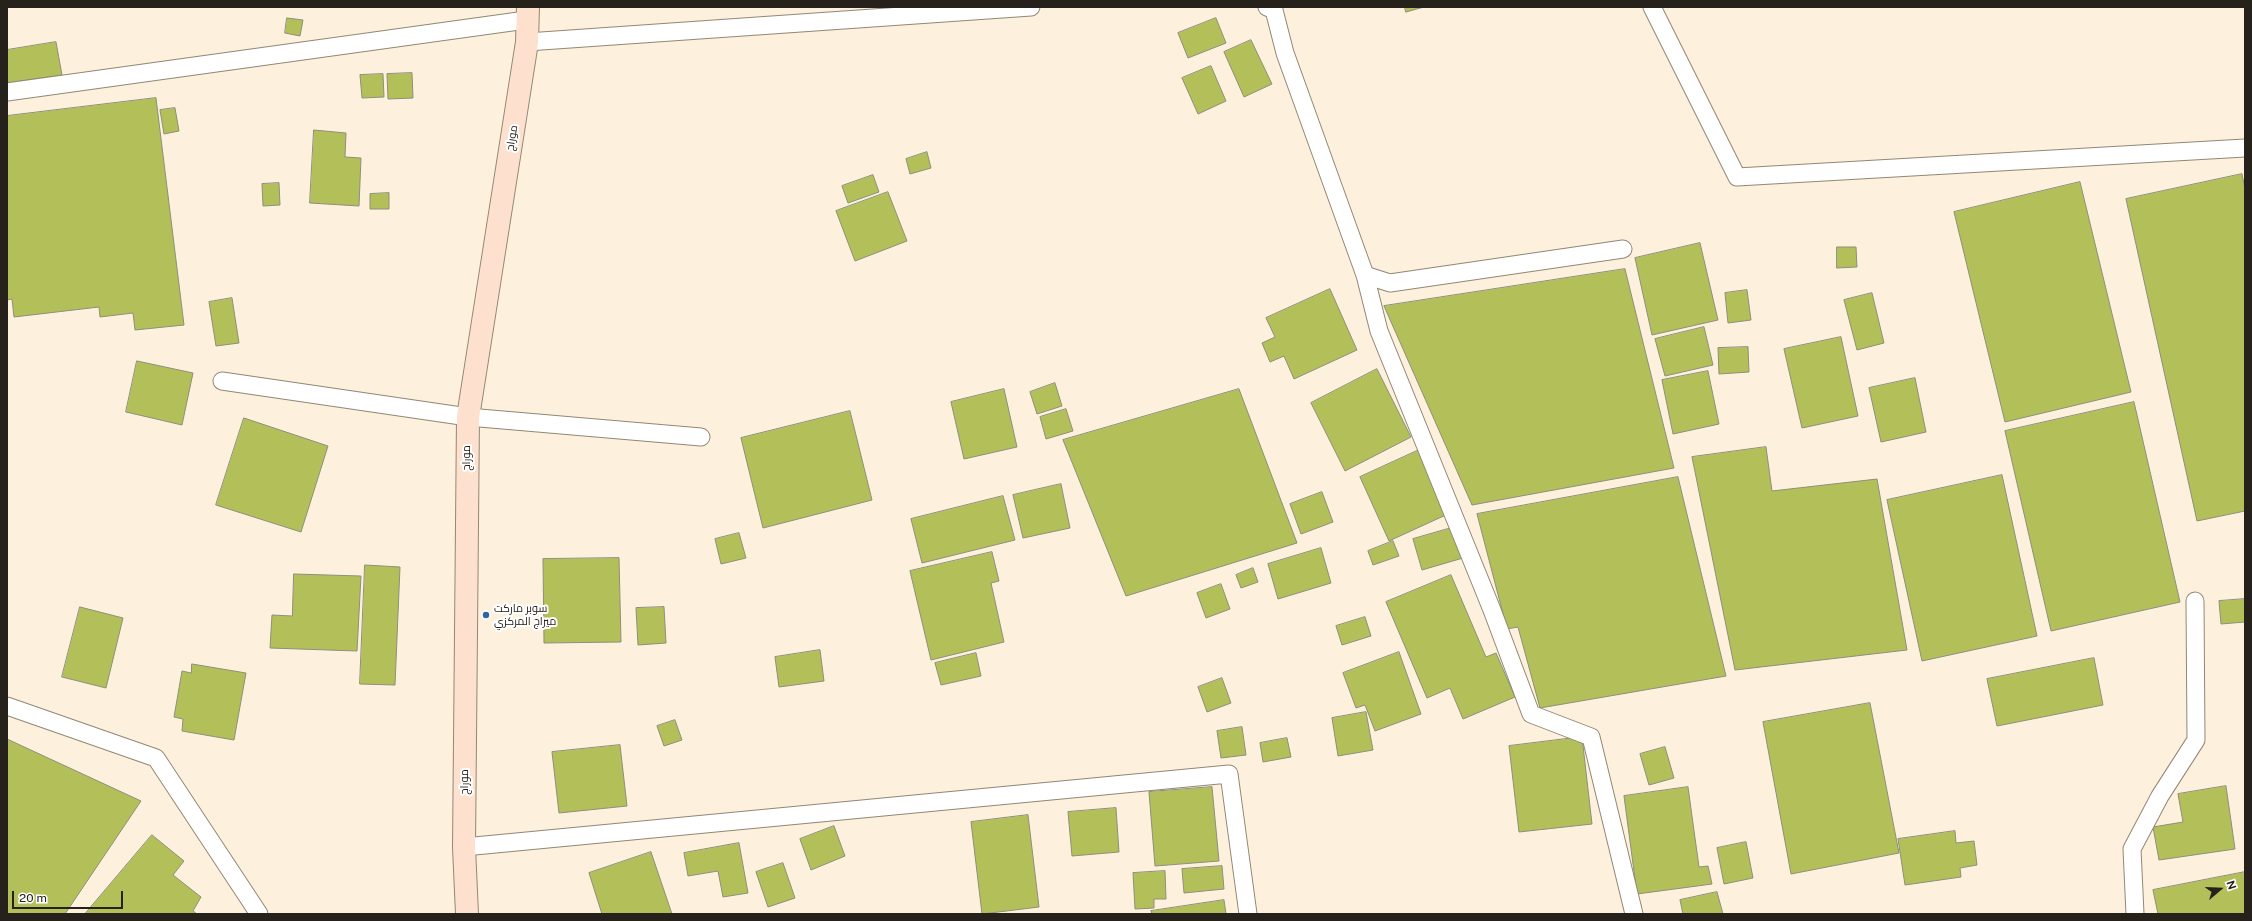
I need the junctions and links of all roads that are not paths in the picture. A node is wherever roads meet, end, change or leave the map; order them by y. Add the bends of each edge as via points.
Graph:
1 (1031, 7) edge
2 (1267, 7) edge
3 (1652, 7) edge
4 (527, 14) edge
5 (527, 42) junction
6 (7, 92) edge
7 (2245, 148) edge
8 (1623, 249) dead end
9 (1365, 275) junction
10 (222, 381) dead end
11 (468, 417) junction
12 (701, 437) dead end
13 (2196, 601) dead end
14 (7, 706) edge
15 (464, 847) junction
16 (258, 914) edge
17 (467, 914) edge
18 (1248, 914) edge
19 (1634, 914) edge
20 (2135, 914) edge

1 - 5 lane
2 - 9 lane via 1274,10 1285,53
3 - 7 lane via 1737,177
4 - 5 main road, موراج
4 - 6 lane
5 - 11 main road, موراج
8 - 9 lane via 1390,283
9 - 19 lane via 1379,331 1492,610 1530,714 1591,737
10 - 11 lane
11 - 12 lane
11 - 15 main road, موراج
13 - 20 lane via 2196,740 2160,796 2132,849
14 - 16 lane via 156,758
15 - 17 main road, موراج
15 - 18 lane via 1229,774

